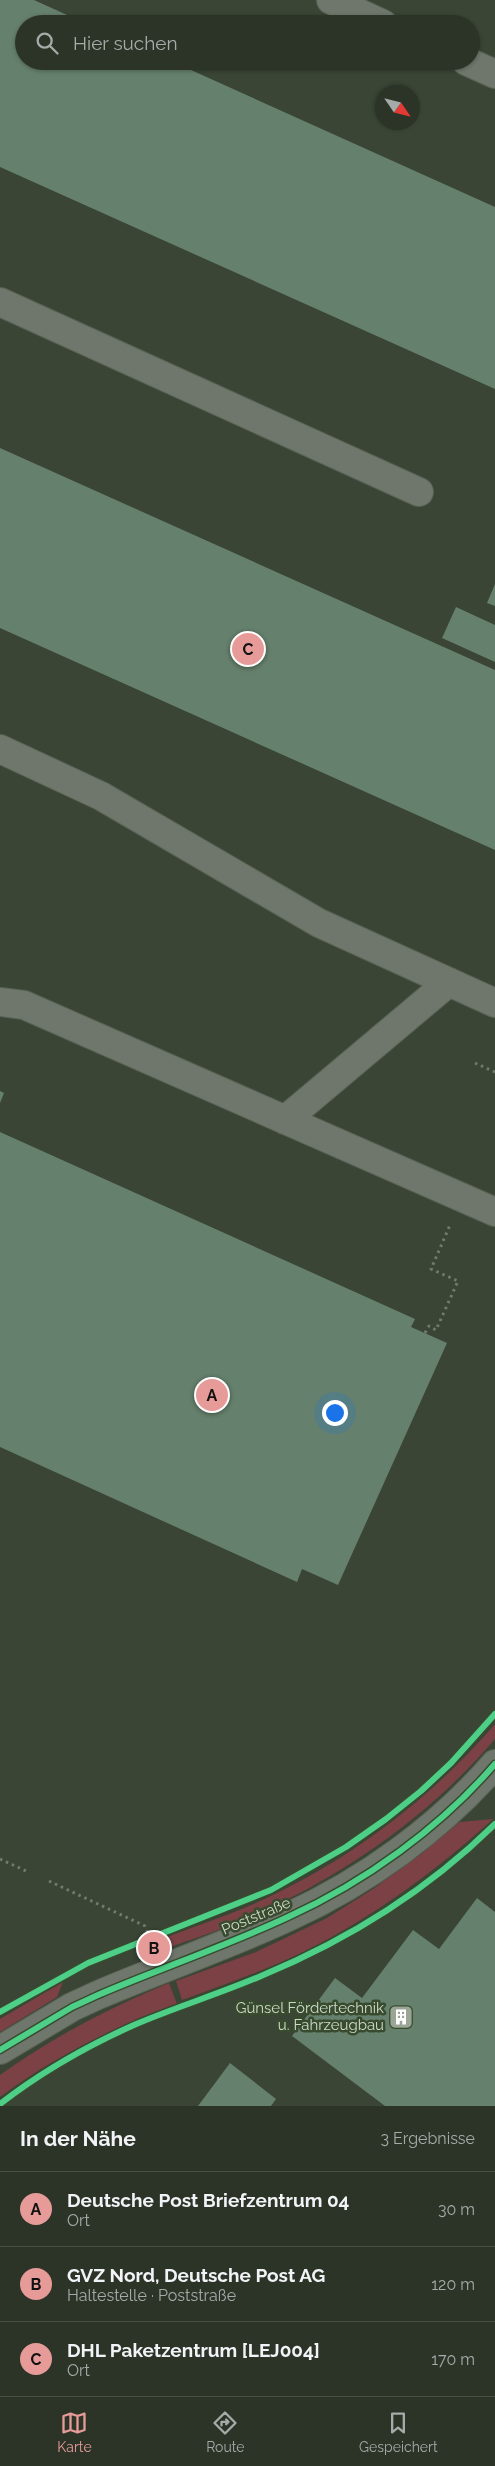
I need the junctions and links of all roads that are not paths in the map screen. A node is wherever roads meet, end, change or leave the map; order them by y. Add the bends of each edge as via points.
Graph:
1 (331, 0) edge
2 (364, 15) edge
3 (480, 67) edge
4 (495, 74) edge
5 (0, 302) edge
6 (419, 492) dead end
7 (0, 749) edge
8 (449, 982) junction
9 (0, 1002) edge
10 (495, 1003) edge
11 (285, 1120) junction
12 (495, 1212) edge
13 (492, 1774) edge
14 (0, 2050) edge

1 - 2 street
3 - 4 street
5 - 6 street
7 - 8 street via 101,796 319,923
8 - 10 street
8 - 11 street
9 - 11 street via 24,1005
11 - 12 street
13 - 14 street, Poststraße via 424,1832 358,1879 289,1917 98,1995

